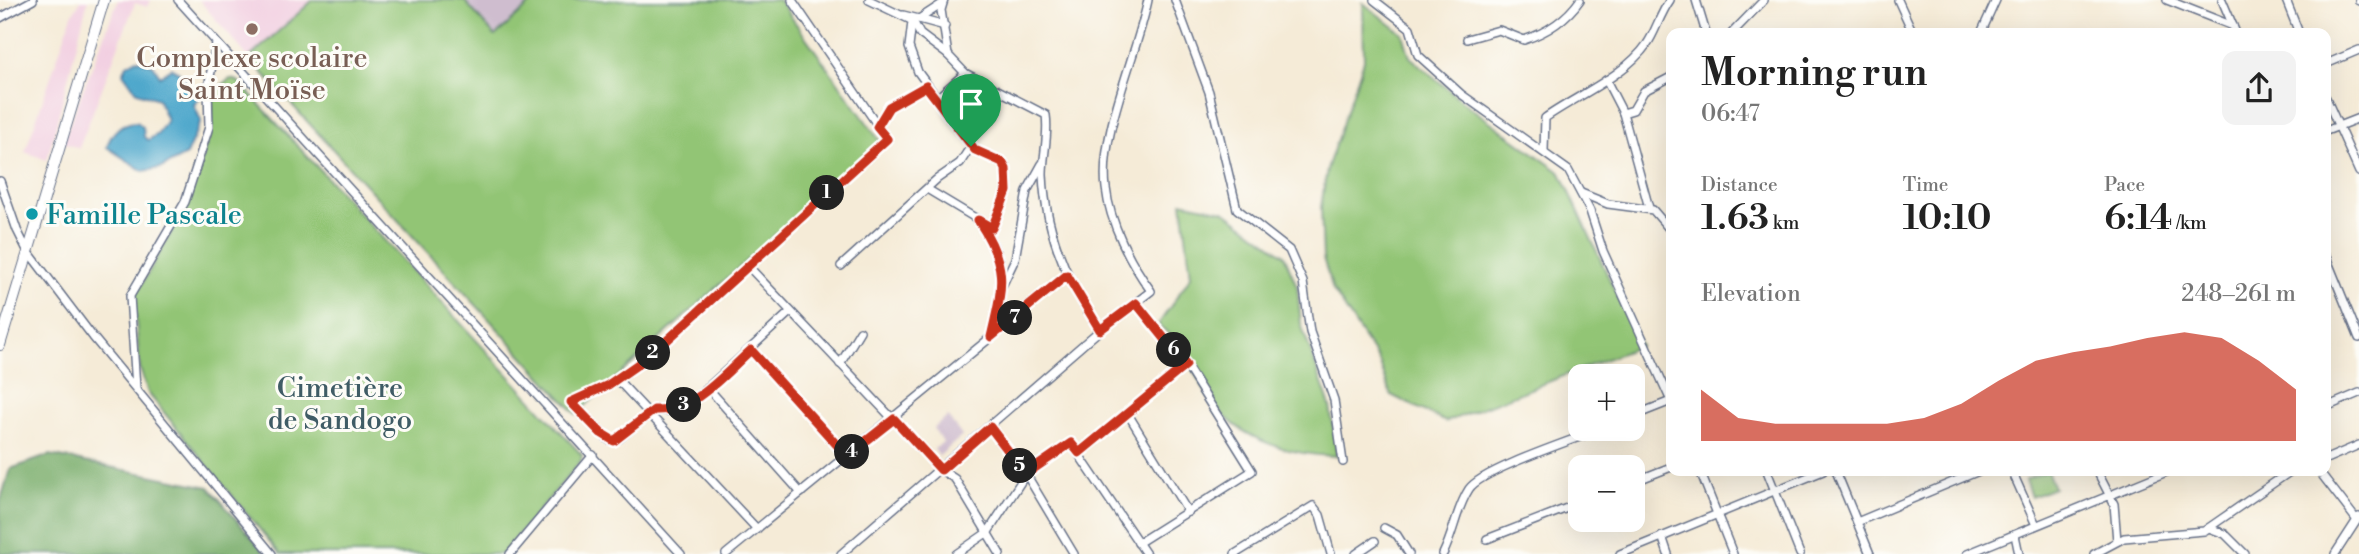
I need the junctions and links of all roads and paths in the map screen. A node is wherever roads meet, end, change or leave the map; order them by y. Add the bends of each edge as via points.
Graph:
1 (33, 0) edge
2 (104, 0) edge
3 (178, 0) edge
4 (792, 0) edge
5 (869, 0) edge
6 (1148, 0) edge
7 (1175, 0) edge
8 (1374, 0) edge
9 (1580, 0) edge
10 (1670, 0) edge
11 (1696, 0) edge
12 (1764, 0) edge
13 (1898, 0) edge
14 (1996, 0) edge
15 (2167, 0) edge
16 (2222, 0) edge
17 (2286, 0) edge
18 (943, 2) edge
19 (19, 3) edge
20 (0, 18) edge
21 (915, 21) junction
22 (945, 26) junction
23 (1704, 28) edge
24 (1737, 28) edge
25 (1911, 28) edge
26 (1984, 28) edge
27 (2232, 28) edge
28 (2234, 28) edge
29 (2297, 28) edge
30 (1467, 39) dead end
31 (216, 43) junction
32 (2359, 50) edge
33 (948, 55) junction
34 (2331, 62) edge
35 (965, 73) junction
36 (1606, 80) junction
37 (1666, 80) edge
38 (926, 86) junction
39 (937, 98) junction
40 (2331, 110) edge
41 (1623, 113) junction
42 (2359, 118) edge
43 (877, 127) junction
44 (2338, 127) junction
45 (2331, 129) edge
46 (971, 146) junction
47 (1544, 151) junction
48 (1044, 160) junction
49 (2359, 172) edge
50 (0, 181) edge
51 (927, 189) junction
52 (1581, 193) junction
53 (1649, 208) junction
54 (978, 220) junction
55 (1666, 226) edge
56 (27, 250) junction
57 (841, 266) dead end
58 (748, 267) junction
59 (2331, 268) edge
60 (1067, 275) junction
61 (1003, 284) junction
62 (1136, 303) junction
63 (790, 312) junction
64 (2356, 320) edge
65 (1100, 330) junction
66 (860, 331) dead end
67 (991, 337) junction
68 (2359, 338) edge
69 (0, 345) edge
70 (751, 350) junction
71 (840, 363) junction
72 (1186, 365) junction
73 (616, 377) junction
74 (136, 388) junction
75 (709, 389) junction
76 (1666, 390) edge
77 (2359, 393) edge
78 (1666, 403) edge
79 (2331, 405) edge
80 (1645, 411) edge
81 (647, 413) junction
82 (1128, 414) junction
83 (894, 419) junction
84 (990, 427) junction
85 (1571, 441) edge
86 (2359, 445) edge
87 (1079, 453) junction
88 (593, 455) junction
89 (847, 456) junction
90 (2331, 457) edge
91 (1343, 462) dead end
92 (1666, 469) edge
93 (941, 470) junction
94 (1026, 474) junction
95 (1702, 476) edge
96 (1769, 476) edge
97 (1811, 476) edge
98 (1838, 476) edge
99 (1967, 476) edge
100 (2014, 476) edge
101 (2100, 476) edge
102 (2156, 476) edge
103 (2280, 476) edge
104 (2323, 476) edge
105 (1645, 477) edge
106 (1775, 491) junction
107 (801, 494) junction
108 (2111, 494) junction
109 (1568, 508) edge
110 (1188, 512) junction
111 (1718, 512) junction
112 (2358, 518) edge
113 (1857, 522) junction
114 (2036, 525) junction
115 (1384, 528) dead end
116 (2209, 528) junction
117 (757, 529) junction
118 (988, 532) junction
119 (2015, 535) junction
120 (1662, 536) junction
121 (1487, 539) dead end
122 (1375, 541) dead end
123 (2117, 541) junction
124 (1138, 543) junction
125 (272, 554) edge
126 (510, 554) edge
127 (681, 554) edge
128 (726, 554) edge
129 (841, 554) edge
130 (956, 554) edge
131 (1000, 554) edge
132 (1074, 554) edge
133 (1146, 554) edge
134 (1235, 554) edge
135 (1331, 554) edge
136 (1356, 554) edge
137 (1409, 554) edge
138 (1443, 554) edge
139 (1620, 554) edge
140 (1668, 554) edge
141 (1733, 554) edge
142 (1800, 554) edge
143 (1870, 554) edge
144 (1967, 554) edge
145 (2019, 554) edge
146 (2094, 554) edge
147 (2245, 554) edge
148 (2335, 554) edge

1 - 19 street
2 - 56 street
3 - 31 street
4 - 43 street
5 - 21 street
6 - 62 street via 1111,133 1105,188 1125,246 1151,291
7 - 91 street via 1209,92 1237,209 1289,250 1303,282 1310,332 1334,400
8 - 47 street via 1410,28 1421,59
9 - 30 street via 1559,23 1524,40 1499,30
10 - 36 street via 1648,44
11 - 23 street
12 - 24 street
13 - 25 street
14 - 26 street
15 - 27 street
16 - 28 street
17 - 29 street
18 - 21 street
18 - 22 street
19 - 20 street
21 - 22 street
21 - 33 street via 920,34
21 - 38 street via 909,47
22 - 33 street
31 - 74 street via 208,88 209,127 185,202 130,296
31 - 88 street
32 - 34 street
33 - 35 street
35 - 39 street
35 - 48 street via 1046,115
36 - 41 street
36 - 47 street via 1545,118
37 - 41 street via 1644,91 1633,110
38 - 39 street
38 - 43 street via 889,107
39 - 46 street
40 - 44 street
41 - 53 street
42 - 44 street
43 - 58 street via 887,139
44 - 45 street
44 - 49 street
46 - 51 street via 960,163
46 - 54 street via 1002,162 1008,175 1007,191 992,228
47 - 52 street via 1567,170
48 - 60 street via 1048,216
48 - 61 street via 1027,191 1015,259
50 - 56 street
51 - 54 street
51 - 57 street
52 - 53 street via 1632,209
52 - 76 street
53 - 55 street
54 - 61 street via 997,251
56 - 69 street
56 - 74 street
58 - 63 street
58 - 73 street via 651,355
59 - 64 street
60 - 65 street
60 - 67 street
61 - 67 street
62 - 65 street
62 - 72 street
63 - 70 street
63 - 71 street
64 - 68 street
65 - 84 street
66 - 71 street
67 - 83 street
70 - 75 street
70 - 89 street
71 - 83 street
72 - 82 street
72 - 110 street via 1252,471
73 - 81 street
73 - 81 street via 571,402 614,441
74 - 125 street
75 - 81 street via 669,411
75 - 107 street
77 - 79 street
78 - 80 street
81 - 117 street
82 - 87 street
82 - 110 street
83 - 89 street
83 - 93 street
84 - 93 street
84 - 94 street
85 - 138 street via 1488,474 1471,486
86 - 90 street
87 - 94 street via 1071,443
87 - 124 street
88 - 126 street
88 - 127 street
89 - 107 street
92 - 105 street
93 - 118 street via 955,479
93 - 129 street
94 - 118 street
94 - 132 street
95 - 111 street
96 - 106 street
97 - 106 street
98 - 113 street
99 - 113 street
100 - 114 street
101 - 108 street
102 - 108 street
103 - 116 street
104 - 112 street
106 - 111 street
106 - 142 street
107 - 117 street
108 - 114 street
108 - 123 street
109 - 121 street
110 - 124 street
111 - 120 street
111 - 141 street
112 - 148 street
113 - 143 street
114 - 119 street
115 - 137 street via 1397,535
116 - 123 street
116 - 147 street via 2225,534
117 - 128 street
118 - 130 street
118 - 131 street
119 - 144 street
119 - 145 street
120 - 139 street
120 - 140 street
122 - 136 street
123 - 146 street
124 - 133 street
134 - 135 street via 1313,506

